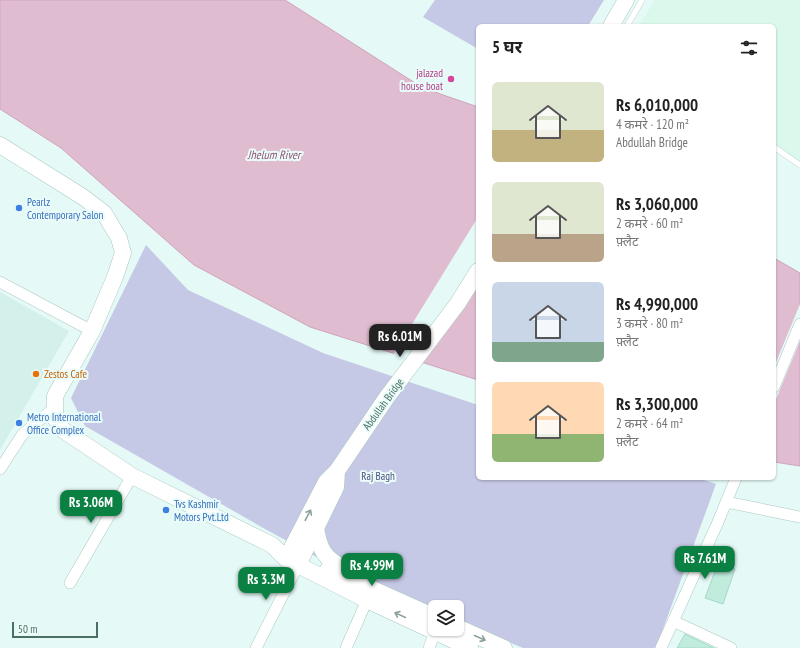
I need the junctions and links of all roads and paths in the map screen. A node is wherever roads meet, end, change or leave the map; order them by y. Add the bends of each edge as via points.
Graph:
1 (626, 0) edge
2 (642, 0) edge
3 (612, 24) edge
4 (628, 24) edge
5 (0, 145) edge
6 (776, 148) edge
7 (800, 165) edge
8 (476, 275) edge
9 (0, 282) edge
10 (800, 324) edge
11 (92, 331) junction
12 (776, 382) edge
13 (54, 408) junction
14 (341, 465) junction
15 (0, 469) edge
16 (132, 476) junction
17 (735, 480) edge
18 (728, 498) junction
19 (800, 517) edge
20 (316, 527) junction
21 (294, 558) junction
22 (70, 583) dead end
23 (367, 600) junction
24 (404, 603) junction
25 (428, 619) edge
26 (673, 621) junction
27 (428, 622) edge
28 (464, 630) edge
29 (432, 636) edge
30 (452, 636) edge
31 (256, 648) edge
32 (346, 648) edge
33 (429, 648) edge
34 (470, 648) edge
35 (504, 648) edge
36 (661, 648) edge
37 (730, 648) edge

1 - 3 main road
2 - 4 lane
5 - 11 main road via 104,213 119,238 123,253
6 - 7 lane
8 - 14 main road, Abdullah Bridge
9 - 11 street
10 - 12 street
11 - 13 main road via 55,396
13 - 15 street via 22,435
13 - 16 main road via 55,418 63,430
14 - 20 main road via 336,487
21 -> 14 main road, Abdullah Bridge via 326,482
16 - 21 main road via 272,545 283,546
16 - 22 street
17 - 18 street
18 - 19 street
18 - 26 street
20 - 21 main road
20 - 24 main road via 321,550 338,566 393,594
21 - 23 main road
21 - 24 main road
21 - 31 street
27 -> 23 main road
23 - 32 street
24 - 25 main road
26 - 36 street
26 - 37 street
28 -> 35 main road
29 - 33 street
30 - 34 main road

